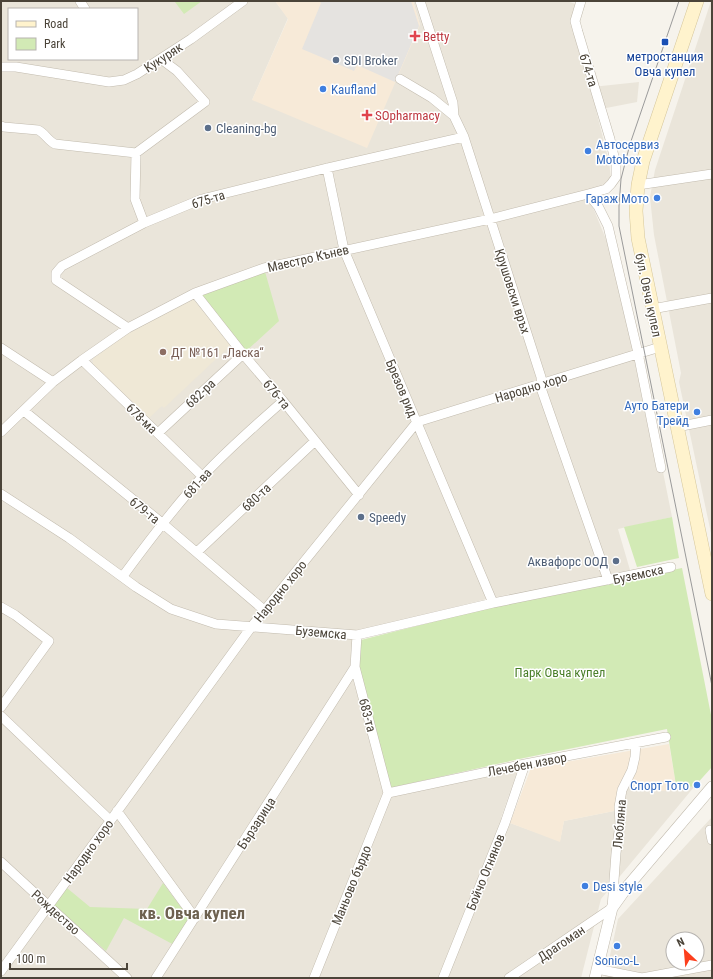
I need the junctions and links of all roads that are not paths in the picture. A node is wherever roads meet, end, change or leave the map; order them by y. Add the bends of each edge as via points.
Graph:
1 (243, 1) edge
2 (420, 1) edge
3 (581, 1) edge
4 (697, 1) edge
5 (161, 59) junction
6 (1, 67) edge
7 (400, 79) dead end
8 (454, 116) junction
9 (1, 126) edge
10 (464, 137) junction
11 (610, 139) joint
12 (136, 153) junction
13 (327, 168) junction
14 (712, 174) edge
15 (638, 185) junction
16 (588, 194) junction
17 (490, 219) junction
18 (144, 223) junction
19 (344, 250) junction
20 (195, 293) junction
21 (712, 298) edge
22 (652, 309) junction
23 (128, 328) junction
24 (660, 347) junction
25 (1, 348) edge
26 (638, 353) junction
27 (243, 354) junction
28 (82, 360) junction
29 (53, 382) junction
30 (541, 384) junction
31 (283, 401) junction
32 (24, 411) junction
33 (712, 420) edge
34 (417, 422) junction
35 (677, 427) junction
36 (1, 432) edge
37 (158, 433) junction
38 (315, 441) junction
39 (661, 468) dead end
40 (202, 476) junction
41 (1, 494) edge
42 (359, 495) junction
43 (162, 523) junction
44 (197, 552) junction
45 (708, 553) edge
46 (670, 567) dead end
47 (123, 576) junction
48 (608, 580) junction
49 (712, 594) edge
50 (493, 603) junction
51 (1, 607) edge
52 (264, 610) junction
53 (252, 626) junction
54 (357, 636) junction
55 (355, 667) junction
56 (1, 707) edge
57 (1, 716) edge
58 (666, 737) dead end
59 (636, 743) junction
60 (524, 764) junction
61 (712, 787) edge
62 (388, 793) junction
63 (117, 812) junction
64 (110, 820) junction
65 (710, 830) dead end
66 (712, 840) edge
67 (1, 862) edge
68 (49, 905) junction
69 (612, 908) junction
70 (195, 918) junction
71 (712, 965) edge
72 (1, 970) edge
73 (596, 974) edge
74 (127, 978) edge
75 (156, 978) edge
76 (314, 978) edge
77 (443, 978) edge
78 (510, 978) edge

1 - 5 street, Кукуряк
2 - 8 street, Крушовски връх via 453,103
3 - 11 street, 674-та via 575,21
4 - 15 main road, бул. Овча купел
5 - 6 street, Кукуряк via 124,80 110,82 16,67
5 - 12 street via 177,71 205,102
7 - 8 street via 432,98
8 - 10 street, Крушовски връх
9 - 12 street via 38,130 55,144
10 - 13 street, 675-та
10 - 17 street, Крушовски връх
11 - 16 street, Маестро Кънев via 616,177 606,189
12 - 18 street via 134,199
13 - 18 street, 675-та via 202,199
13 - 19 street, Брезов рид
14 - 15 street
15 - 22 main road, бул. Овча купел via 638,238
16 - 17 street, Маестро Кънев
16 - 26 street via 598,206 608,226
17 - 19 street, Маестро Кънев
17 - 30 street, Крушовски връх via 541,377
18 - 23 street, 675-та via 62,266 56,273 56,280
19 - 20 street, Маестро Кънев via 264,268
19 - 34 street, Брезов рид
20 - 23 street, Маестро Кънев
20 - 27 street, 676-та
21 - 22 street
22 - 24 main road, бул. Овча купел
23 - 28 street, Маестро Кънев
24 - 26 street, Народно хоро
24 - 35 main road, бул. Овча купел
25 - 29 street
26 - 30 street, Народно хоро
26 - 39 street
27 - 31 street, 676-та
27 - 37 street, 682-ра
28 - 29 street, Маестро Кънев
28 - 37 street, 678-ма
29 - 32 street, Маестро Кънев
30 - 34 street, Народно хоро
30 - 48 street, Крушовски връх
31 - 38 street, 676-та
31 - 40 street, 681-ва
32 - 36 street, Маестро Кънев
32 - 43 street, 679-та
33 - 35 street
34 - 42 street, Народно хоро
34 - 50 street, Брезов рид
35 - 45 main road, бул. Овча купел
37 - 40 street, 678-ма
38 - 42 street, 676-та
38 - 44 street, 680-та
40 - 43 street, 681-ва
41 - 47 street, Буземска
42 - 52 street, Народно хоро
43 - 44 street, 679-та
43 - 47 street, 681-ва
44 - 52 street, 679-та
45 - 49 main road, бул. Овча купел
46 - 48 street, Буземска
47 - 53 street, Буземска via 171,609 216,624
48 - 50 street, Буземска
50 - 54 street, Буземска
51 - 56 street via 49,641
52 - 53 street, Народно хоро
53 - 54 street, Буземска
53 - 63 street, Народно хоро
54 - 55 street, 683-та
55 - 62 street, 683-та
55 - 70 street, Бързарица
57 - 64 street
58 - 59 street, Лечебен извор
59 - 60 street, Лечебен извор
59 - 69 street, Любляна via 632,770 622,790
60 - 62 street, Лечебен извор
60 - 77 street, Бойчо Огнянов via 505,823
61 - 69 street, Любляна via 626,887
62 - 76 street, Маньово бърдо
63 - 64 street, Народно хоро
63 - 70 street
64 - 68 street, Народно хоро
65 - 66 street
67 - 68 street, Рождество
68 - 72 street, Народно хоро
68 - 74 street, Рождество
69 - 73 street, Любляна
69 - 78 street, Драгоман
70 - 75 street, Бързарица
71 - 73 street via 642,978

